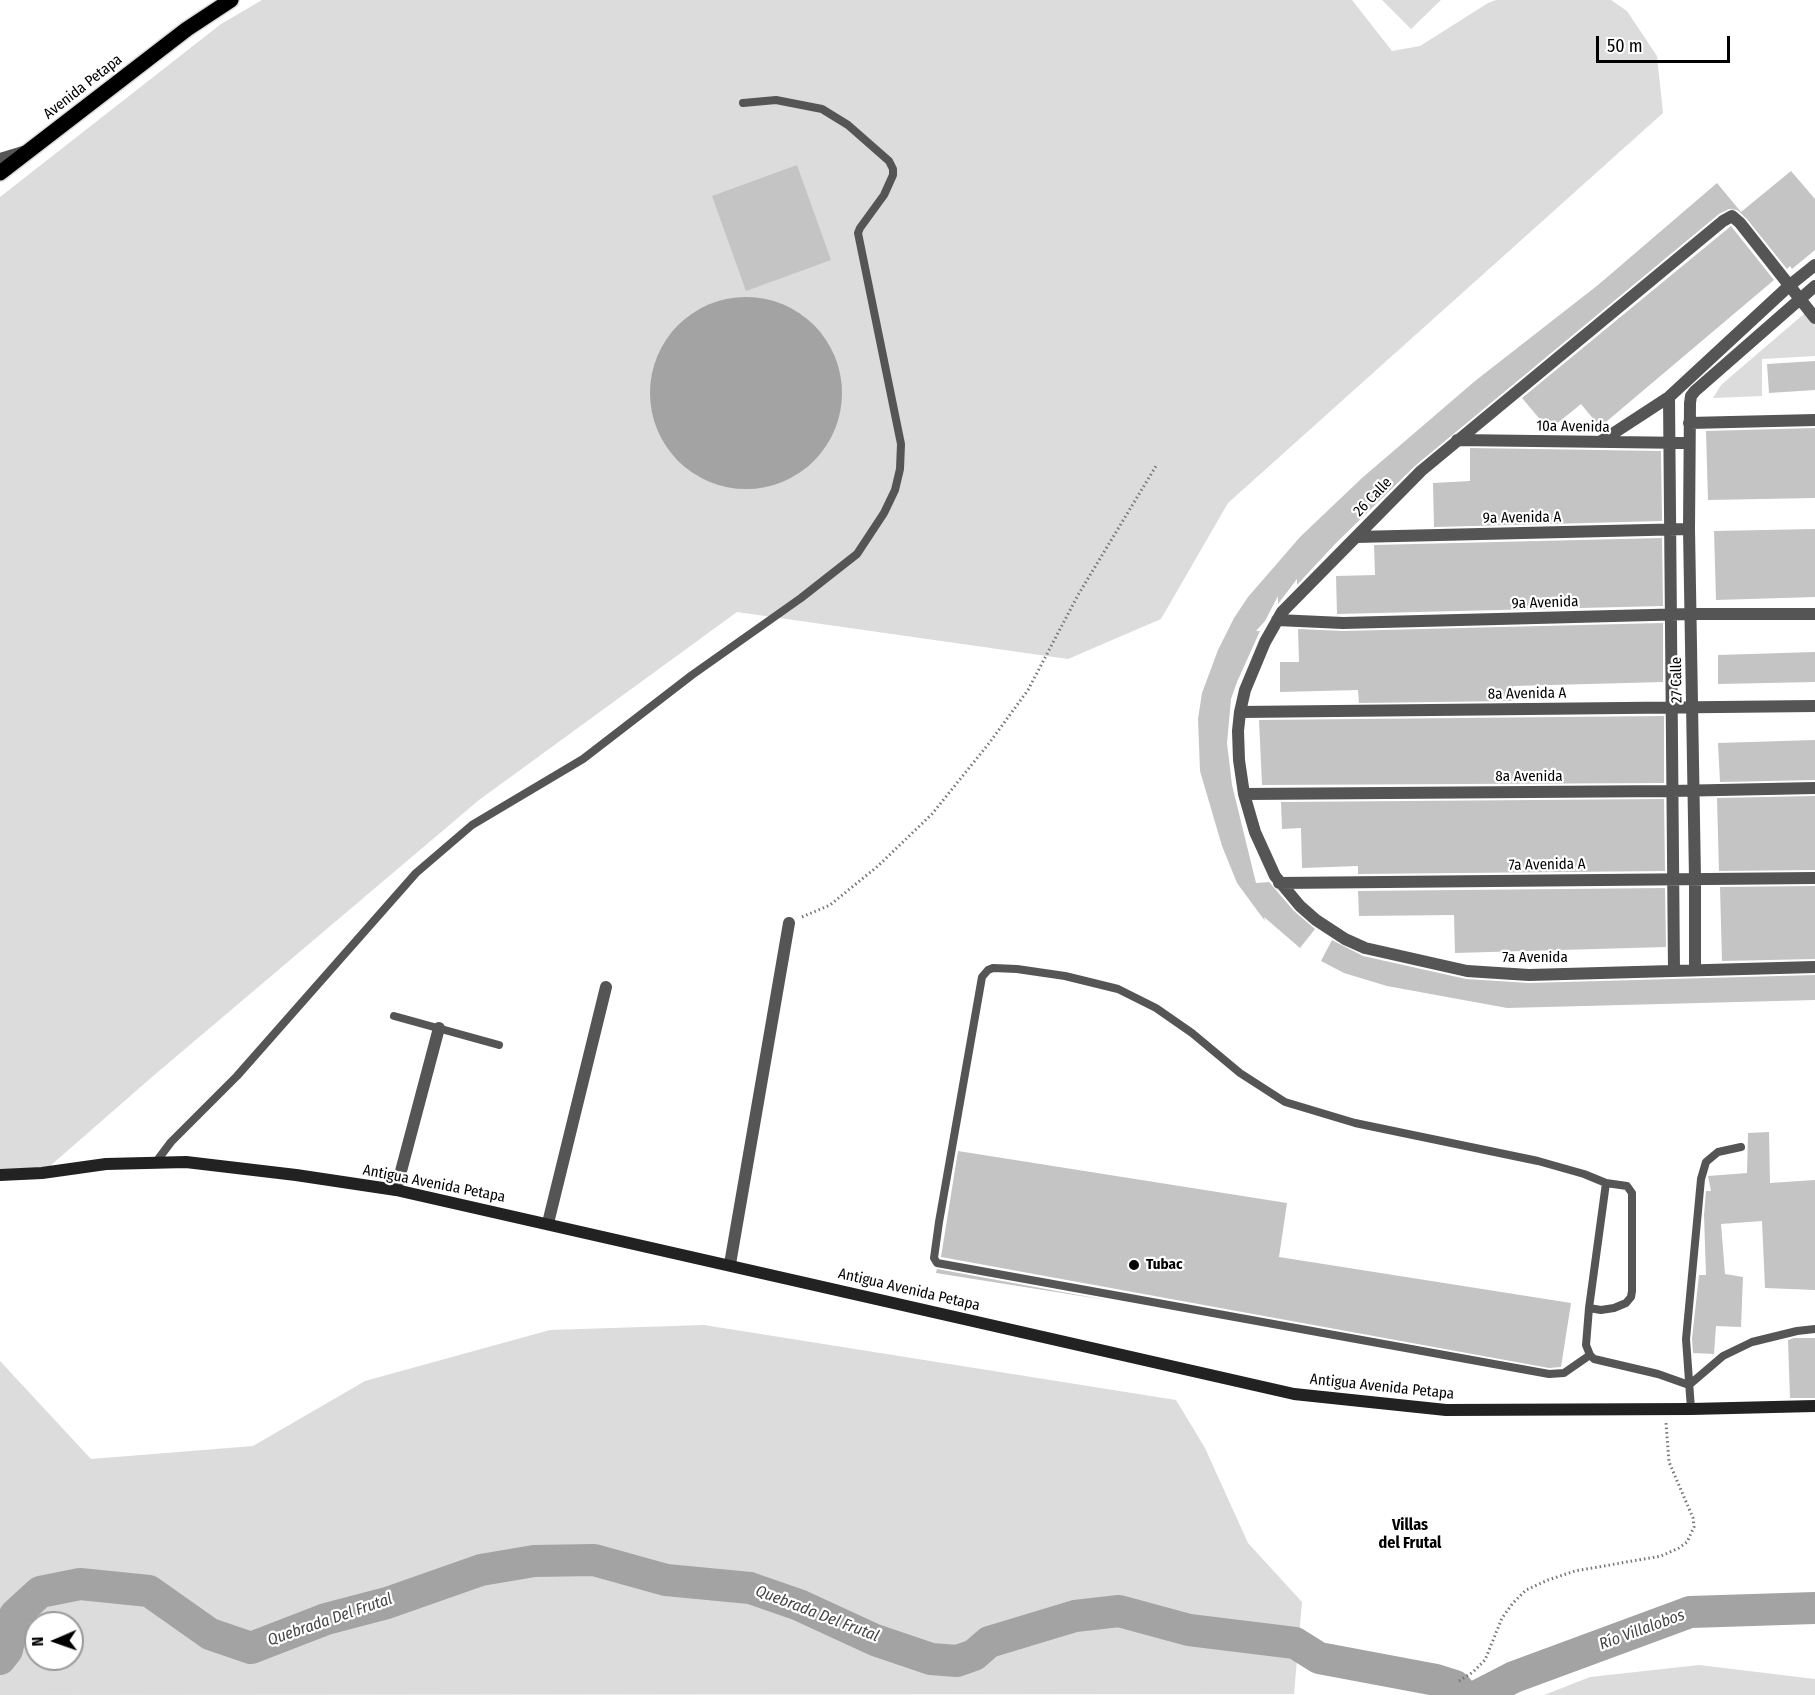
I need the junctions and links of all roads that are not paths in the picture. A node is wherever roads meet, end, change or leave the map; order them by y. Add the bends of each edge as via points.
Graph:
1 (218, 0) edge
2 (231, 0) edge
3 (187, 29) junction
4 (743, 103) dead end
5 (30, 150) junction
6 (0, 159) edge
7 (0, 173) edge
8 (1815, 265) edge
9 (1790, 285) junction
10 (1815, 286) edge
11 (1800, 299) junction
12 (1815, 318) edge
13 (1669, 397) junction
14 (1815, 420) edge
15 (1689, 423) junction
16 (1457, 441) junction
17 (1600, 442) junction
18 (1689, 442) junction
19 (1668, 443) junction
20 (1671, 530) junction
21 (1689, 530) junction
22 (1356, 537) junction
23 (1690, 614) junction
24 (1815, 614) edge
25 (1671, 615) junction
26 (1277, 620) junction
27 (1692, 706) junction
28 (1815, 706) edge
29 (1672, 707) junction
30 (1239, 712) junction
31 (1815, 788) edge
32 (1694, 790) junction
33 (1672, 791) junction
34 (1244, 794) junction
35 (1675, 878) junction
36 (1695, 878) junction
37 (1815, 878) edge
38 (1279, 883) junction
39 (789, 923) road end
40 (1815, 967) edge
41 (1695, 969) junction
42 (1674, 970) junction
43 (606, 987) dead end
44 (394, 1016) dead end
45 (439, 1028) junction
46 (499, 1045) dead end
47 (1741, 1147) dead end
48 (156, 1162) junction
49 (0, 1175) edge
50 (1606, 1183) junction
51 (396, 1190) junction
52 (548, 1223) junction
53 (730, 1264) junction
54 (1589, 1308) junction
55 (1815, 1329) edge
56 (1590, 1355) junction
57 (1689, 1385) junction
58 (1815, 1406) edge
59 (1691, 1409) junction

1 - 3 main road, Avenida Petapa
2 - 3 main road, Avenida Petapa
3 - 5 main road, Avenida Petapa
4 - 48 lane via 776,100 822,109 848,125 893,169 884,195 858,233 901,444 898,480 885,513 856,554 801,598 583,759 472,825 416,873
5 - 6 street
5 - 7 main road, Avenida Petapa
8 - 9 street
9 - 11 street
9 - 13 street
9 - 16 street, 26 Calle via 1732,216
10 - 11 street
11 - 12 street
11 - 15 street, 27 Calle via 1691,396
13 - 17 street
13 - 19 street, 27 Calle
14 - 15 street
15 - 18 street, 27 Calle
16 - 17 street, 10a Avenida
16 - 22 street, 26 Calle via 1420,471
17 - 19 street, 10a Avenida
18 - 19 street, 10a Avenida
18 - 21 street, 27 Calle
19 - 20 street, 27 Calle
20 - 21 street, 9a Avenida A
20 - 22 street, 9a Avenida A
20 - 25 street, 27 Calle
21 - 23 street, 27 Calle
22 - 26 street, 26 Calle
23 - 24 street, 9a Avenida
23 - 25 street, 9a Avenida
23 - 27 street, 27 Calle
25 - 26 street, 9a Avenida via 1355,623
25 - 29 street, 27 Calle
26 - 30 street, 26 Calle via 1258,657
27 - 28 street, 8a Avenida A
27 - 29 street, 8a Avenida A
27 - 32 street, 27 Calle
29 - 30 street, 8a Avenida A
29 - 33 street, 27 Calle
30 - 34 street, 26 Calle via 1238,745
31 - 32 street, 8a Avenida
32 - 33 street, 8a Avenida
32 - 36 street, 27 Calle
33 - 34 street, 8a Avenida
33 - 35 street, 27 Calle
34 - 38 street, 26 Calle via 1259,842
35 - 36 street, 7a Avenida A
35 - 38 street, 7a Avenida A
35 - 42 street, 27 Calle
36 - 37 street, 7a Avenida A
36 - 41 street, 27 Calle
38 - 42 street, 7a Avenida via 1316,920 1345,939 1409,959 1467,971 1528,975
39 - 53 street
40 - 41 street, 7a Avenida
41 - 42 street, 7a Avenida
43 - 52 street
44 - 45 lane
45 - 46 lane
45 - 51 street
47 - 57 lane via 1718,1152 1707,1162 1701,1179 1686,1339
48 - 49 main road, Antigua Avenida Petapa
48 - 51 main road, Antigua Avenida Petapa via 186,1162
50 - 54 lane
50 - 54 lane via 1627,1185 1632,1193 1632,1291 1626,1303 1614,1308
50 - 56 lane via 1538,1161 1355,1123 1285,1102 1240,1073 1156,1008 1118,989 1065,975 993,968 982,977 934,1258 943,1265 1549,1374 1564,1373
51 - 52 main road, Antigua Avenida Petapa
52 - 53 main road, Antigua Avenida Petapa
53 - 59 main road, Antigua Avenida Petapa via 1294,1394 1446,1410
54 - 56 lane via 1586,1345
55 - 57 lane via 1752,1342 1723,1356
56 - 57 lane
57 - 59 lane
58 - 59 main road, Antigua Avenida Petapa

